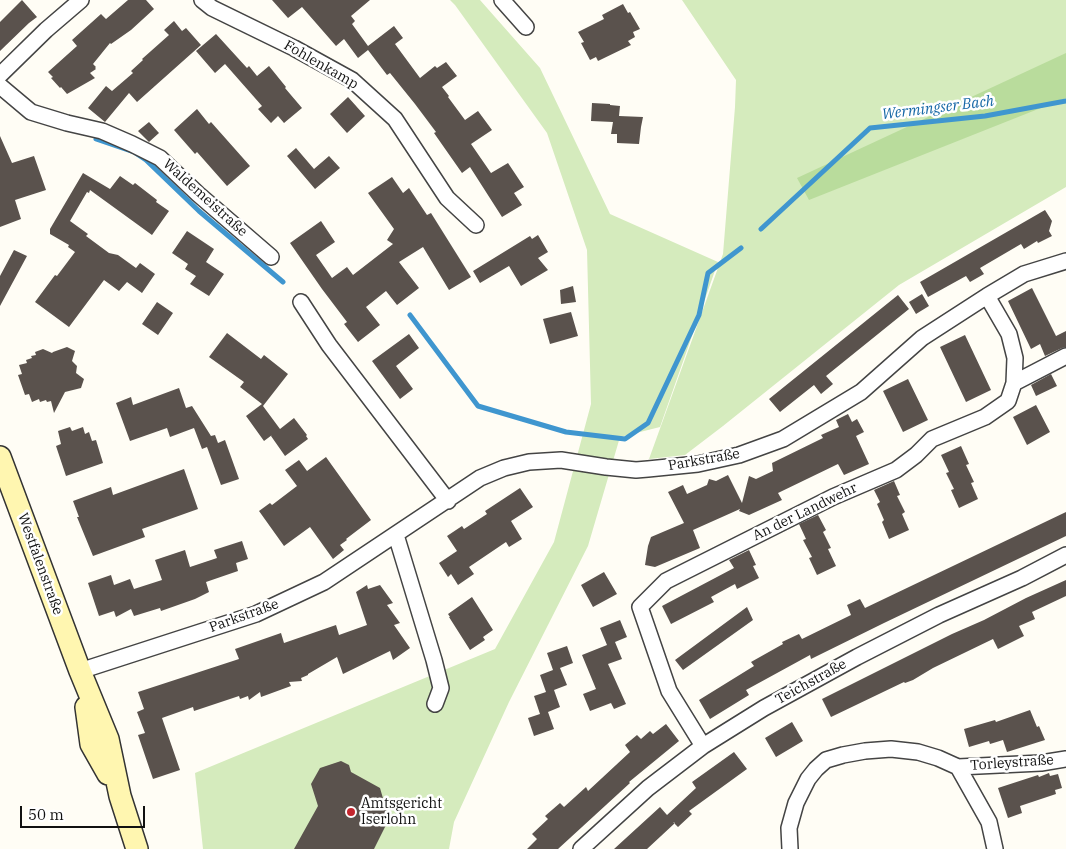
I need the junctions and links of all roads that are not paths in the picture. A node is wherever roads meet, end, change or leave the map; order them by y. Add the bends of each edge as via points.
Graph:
1 (81, 0) edge
2 (202, 0) edge
3 (502, 0) edge
4 (526, 27) dead end
5 (0, 75) edge
6 (0, 86) edge
7 (476, 225) dead end
8 (271, 257) dead end
9 (1066, 261) edge
10 (987, 296) junction
11 (301, 302) dead end
12 (1066, 356) edge
13 (1014, 383) junction
14 (0, 457) edge
15 (448, 500) junction
16 (396, 535) junction
17 (1066, 554) edge
18 (80, 671) junction
19 (435, 704) dead end
20 (703, 746) junction
21 (1066, 759) edge
22 (958, 767) junction
23 (137, 849) edge
24 (581, 849) edge
25 (790, 849) edge
26 (995, 849) edge

1 - 5 street
2 - 7 street, Fohlenkamp via 352,80 395,119 447,198
3 - 4 street
6 - 8 street, Waldemeistraße via 31,112 102,131 160,158
9 - 10 street, Parkstraße via 1024,274
10 - 13 street, An der Landwehr via 1009,334 1016,358
10 - 15 street, Parkstraße via 922,338 861,392 783,439 740,455 698,464 648,469 561,460 529,462 480,478
11 - 15 street via 328,344
12 - 13 street
13 - 20 street, An der Landwehr via 1008,401 985,416 932,439 896,470 833,497 666,581 640,606 669,691
14 - 18 main road, Westfalenstraße
15 - 16 street, Parkstraße
16 - 18 street, Parkstraße via 324,582 256,614
16 - 19 street via 441,688
17 - 20 street, Teichstraße via 857,657
18 - 23 main road, Westfalenstraße via 108,739 120,796
20 - 24 street, Teichstraße via 648,788
21 - 22 street, Torleystraße
22 - 25 street via 918,752 891,749 865,750 826,760 808,778 796,803 789,828
22 - 26 street via 989,822

